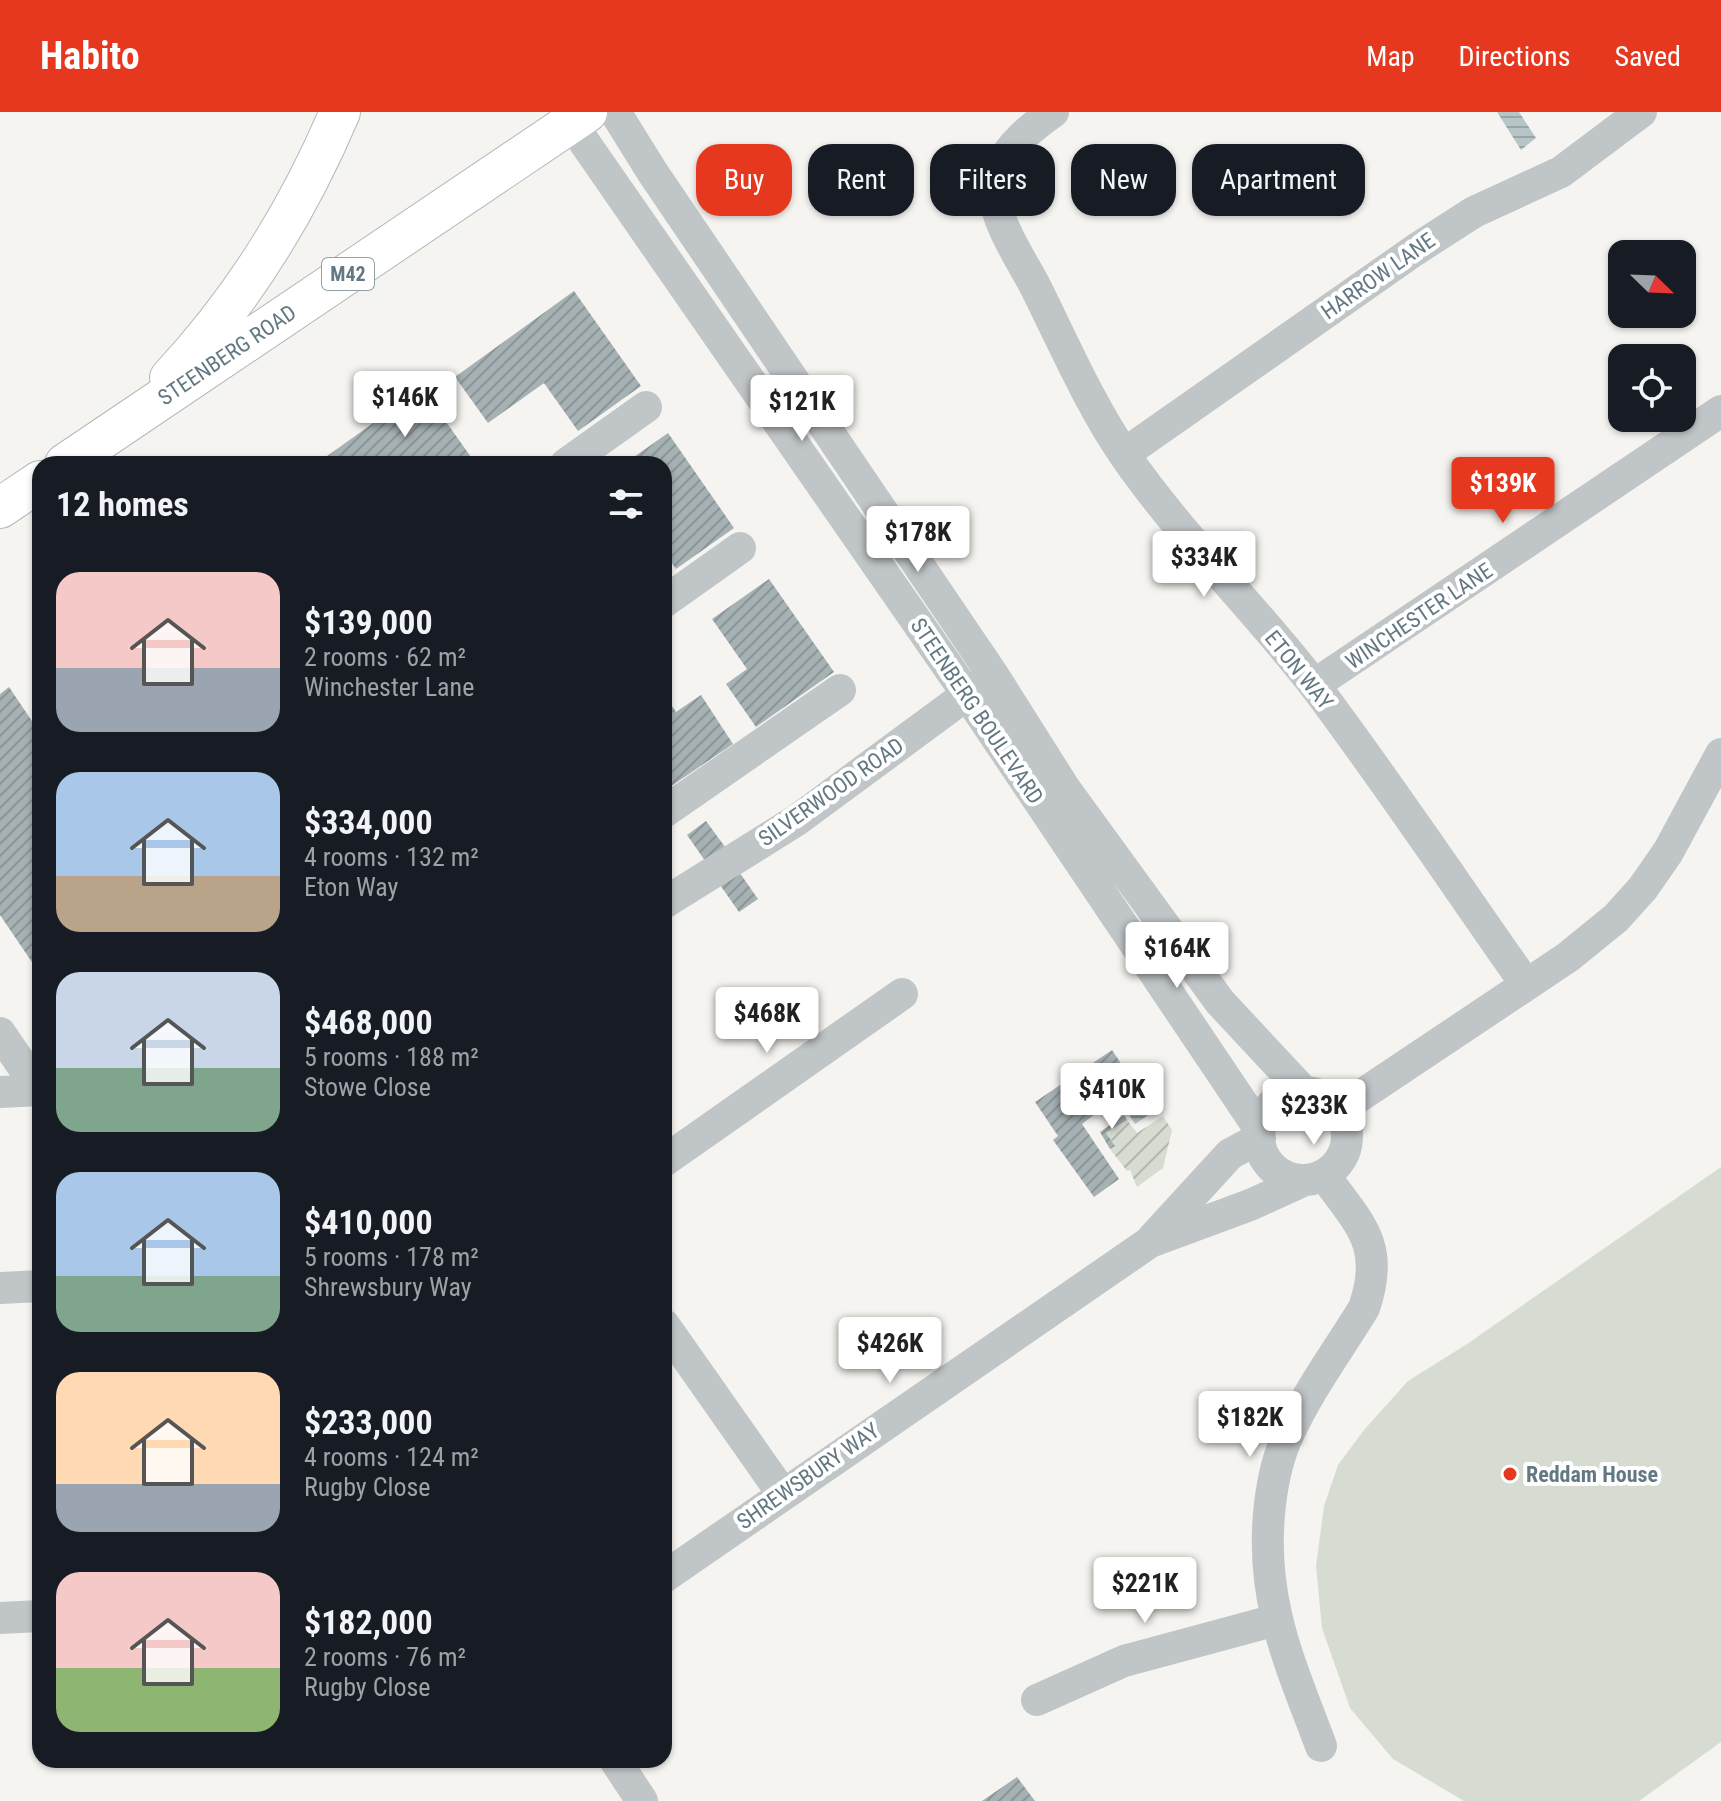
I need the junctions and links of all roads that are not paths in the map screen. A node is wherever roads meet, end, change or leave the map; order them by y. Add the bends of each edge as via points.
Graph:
1 (340, 112) edge
2 (615, 112) edge
3 (1053, 112) edge
4 (1641, 112) edge
5 (576, 116) edge
6 (646, 407) dead end
7 (1721, 411) edge
8 (125, 424) junction
9 (1124, 454) junction
10 (77, 456) edge
11 (577, 456) edge
12 (32, 486) edge
13 (0, 508) edge
14 (740, 548) dead end
15 (672, 596) edge
16 (993, 675) junction
17 (1314, 685) junction
18 (840, 690) dead end
19 (967, 694) junction
20 (1721, 754) edge
21 (672, 806) edge
22 (672, 898) edge
23 (1178, 944) junction
24 (1149, 966) junction
25 (1525, 983) junction
26 (902, 994) dead end
27 (0, 1033) edge
28 (32, 1080) edge
29 (32, 1090) edge
30 (1303, 1091) junction
31 (0, 1092) edge
32 (1339, 1110) junction
33 (1260, 1133) junction
34 (672, 1155) edge
35 (1314, 1178) junction
36 (1150, 1242) junction
37 (32, 1286) edge
38 (0, 1288) edge
39 (672, 1336) edge
40 (782, 1493) junction
41 (672, 1571) edge
42 (32, 1616) edge
43 (0, 1618) edge
44 (1276, 1620) junction
45 (1037, 1700) dead end
46 (1321, 1746) dead end
47 (620, 1768) edge
48 (642, 1801) edge

1 - 8 main road via 304,190 261,260 175,372
2 - 16 street, STEENBERG BOULEVARD
3 - 9 street, ETON WAY via 1006,155 998,173 996,202
4 - 9 street, HARROW LANE via 1561,172 1474,212 1415,250
5 - 8 main road, STEENBERG ROAD / M42
5 - 19 street, STEENBERG BOULEVARD
6 - 11 street
7 - 17 street, WINCHESTER LANE
8 - 10 main road, STEENBERG ROAD / M42
9 - 17 street, ETON WAY
12 - 13 main road
14 - 15 street
16 - 19 street, SILVERWOOD ROAD
16 - 23 street, STEENBERG BOULEVARD via 1065,789
17 - 25 street, ETON WAY
18 - 21 street
19 - 22 street, SILVERWOOD ROAD via 797,820
19 - 24 street, STEENBERG BOULEVARD
20 - 25 street via 1643,888 1568,957
23 - 24 street
23 - 30 street, STEENBERG BOULEVARD via 1220,1002
24 - 33 street, STEENBERG BOULEVARD
25 - 32 street
26 - 34 street
27 - 28 street
29 - 31 street
30 - 32 street via 1317,1093
30 - 33 street via 1274,1102
32 - 35 street via 1346,1124 1344,1153 1336,1166
33 - 35 street via 1265,1159 1276,1170 1289,1178
33 - 36 street via 1230,1154
35 - 36 street
35 - 44 street via 1363,1229 1374,1271 1364,1308 1298,1416 1273,1480 1267,1529
36 - 40 street, SHREWSBURY WAY
37 - 38 street
39 - 40 street
40 - 41 street, SHREWSBURY WAY
42 - 43 street
44 - 45 street via 1124,1661
44 - 46 street
47 - 48 street

